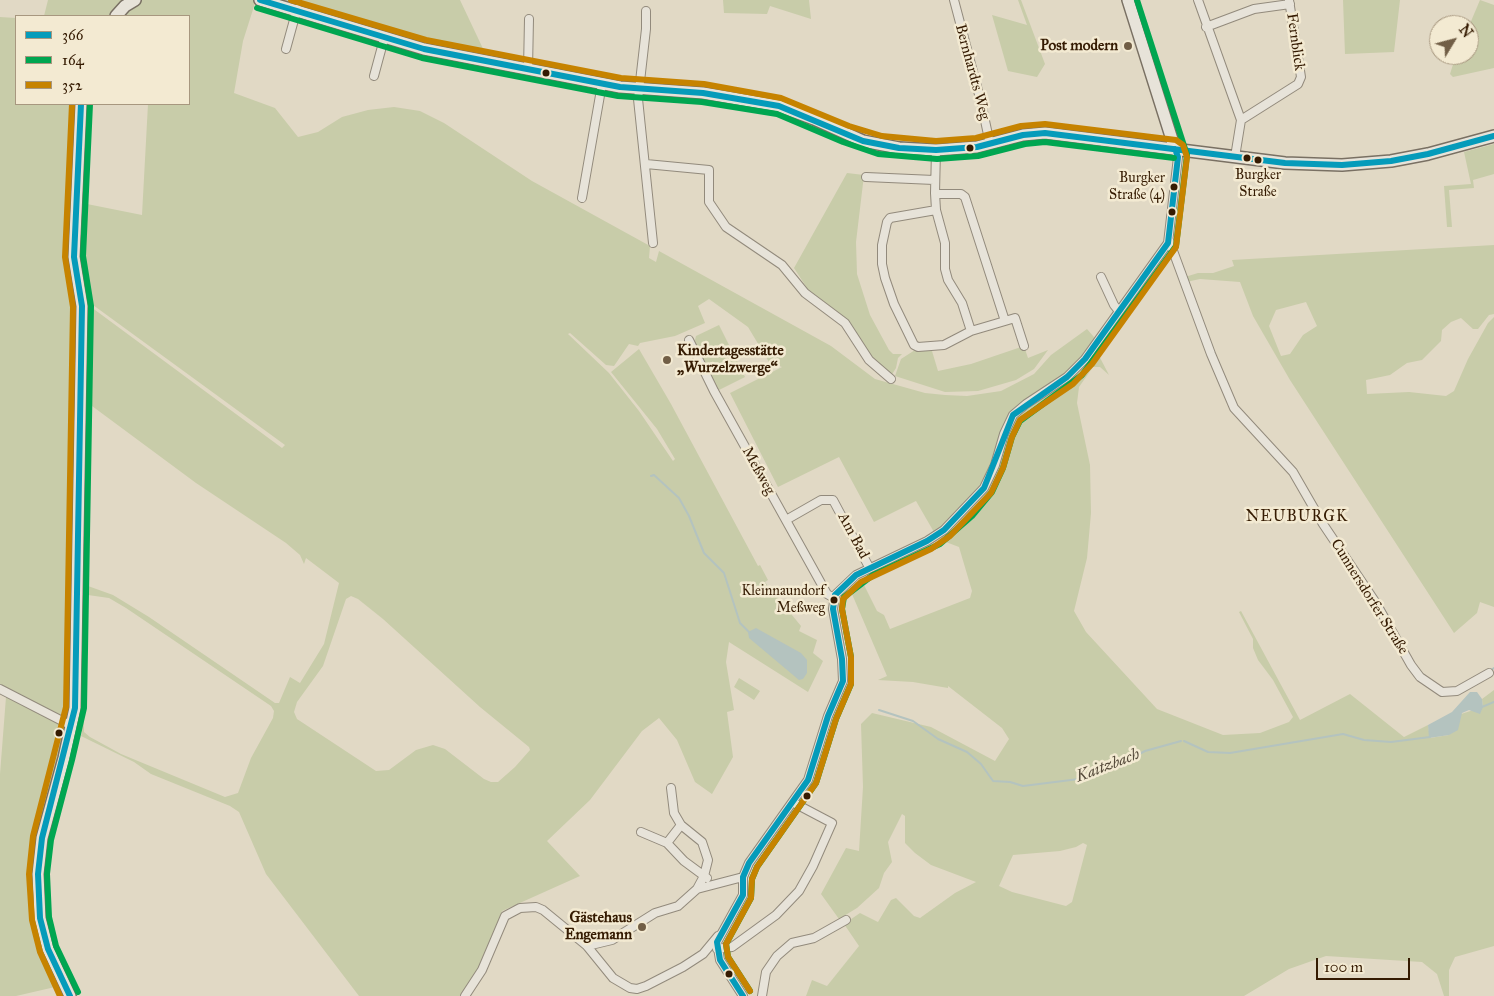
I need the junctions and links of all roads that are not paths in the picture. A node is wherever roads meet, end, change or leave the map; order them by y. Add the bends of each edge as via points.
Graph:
1 (135, 0) edge
2 (260, 0) edge
3 (954, 0) edge
4 (1128, 0) edge
5 (1198, 0) edge
6 (1290, 2) edge
7 (297, 9) junction
8 (646, 10) dead end
9 (117, 15) edge
10 (528, 19) dead end
11 (1206, 27) junction
12 (384, 39) junction
13 (286, 50) dead end
14 (528, 69) junction
15 (374, 76) dead end
16 (602, 84) junction
17 (639, 89) junction
18 (81, 105) edge
19 (1241, 120) junction
20 (1494, 136) edge
21 (990, 144) junction
22 (1175, 149) junction
23 (936, 150) junction
24 (1235, 157) junction
25 (646, 164) junction
26 (866, 177) dead end
27 (934, 180) junction
28 (935, 194) junction
29 (582, 198) dead end
30 (936, 210) junction
31 (1169, 240) junction
32 (653, 243) dead end
33 (1101, 277) dead end
34 (1118, 310) junction
35 (1005, 321) junction
36 (971, 331) junction
37 (689, 340) dead end
38 (1024, 346) dead end
39 (891, 379) dead end
40 (786, 520) junction
41 (870, 567) junction
42 (834, 598) junction
43 (1489, 673) dead end
44 (0, 689) edge
45 (72, 726) junction
46 (671, 788) dead end
47 (794, 803) junction
48 (681, 825) junction
49 (641, 832) dead end
50 (667, 843) junction
51 (704, 876) junction
52 (743, 877) junction
53 (714, 884) junction
54 (698, 890) junction
55 (846, 920) dead end
56 (719, 935) junction
57 (587, 946) junction
58 (717, 949) junction
59 (703, 954) junction
60 (720, 960) junction
61 (70, 996) edge
62 (466, 996) edge
63 (743, 996) edge
64 (762, 996) edge

1 - 9 street
2 - 7 street
3 - 21 street, Bernhardts Weg
4 - 22 street
5 - 11 street
6 - 11 street via 1254,9
6 - 19 street, Fernblick via 1301,68 1298,84
7 - 12 street
7 - 13 street
8 - 17 street
10 - 14 street
11 - 19 street
12 - 14 street
12 - 15 street
14 - 16 street
16 - 17 street
16 - 29 street
17 - 23 street via 703,93 779,106 814,119 844,137 880,146
17 - 25 street
18 - 45 street via 74,257 82,306 75,708
19 - 24 street
20 - 24 street via 1428,154 1367,164 1314,165
21 - 22 street via 1045,133
21 - 23 street
22 - 24 street
22 - 31 street via 1178,157
23 - 27 street
25 - 32 street
25 - 39 street via 709,170 709,202 726,227 782,265 805,293 845,323 869,360
26 - 27 street
27 - 28 street
28 - 30 street
28 - 35 street via 961,194 965,197
30 - 36 street via 945,243 948,280 962,303
30 - 36 street via 894,217 887,222 882,246 885,278 894,304 918,347 944,344
31 - 34 street
31 - 43 street, Cunnersdorfer Straße via 1234,408 1293,472 1411,665 1431,686 1442,692 1457,691
33 - 34 street
34 - 41 street via 1076,369 1013,415 984,488 965,510 936,536
35 - 36 street
35 - 38 street via 1015,318
37 - 40 street, Meßweg
40 - 41 street, Am Bad via 821,500 832,500
40 - 42 street, Meßweg via 827,594
41 - 42 street via 848,581
42 - 47 street via 843,681 808,780
44 - 45 street
45 - 61 street via 42,838 38,874 40,918 48,949
46 - 48 street via 674,813
47 - 52 street via 749,863
47 - 58 street via 832,823 810,872 799,891 776,915 732,947
48 - 50 street
48 - 51 street via 696,836 706,850 708,860
49 - 50 street
50 - 51 street
51 - 53 street
51 - 54 street
52 - 53 street
52 - 56 street via 743,894
53 - 54 street
54 - 57 street via 678,906 655,913 612,940
55 - 64 street via 814,938 792,943 777,956 766,972
56 - 58 street
56 - 59 street
57 - 59 street via 613,978 637,989
57 - 62 street via 542,910 527,907 512,911 505,916 484,965
58 - 60 street
59 - 60 street
60 - 63 street

